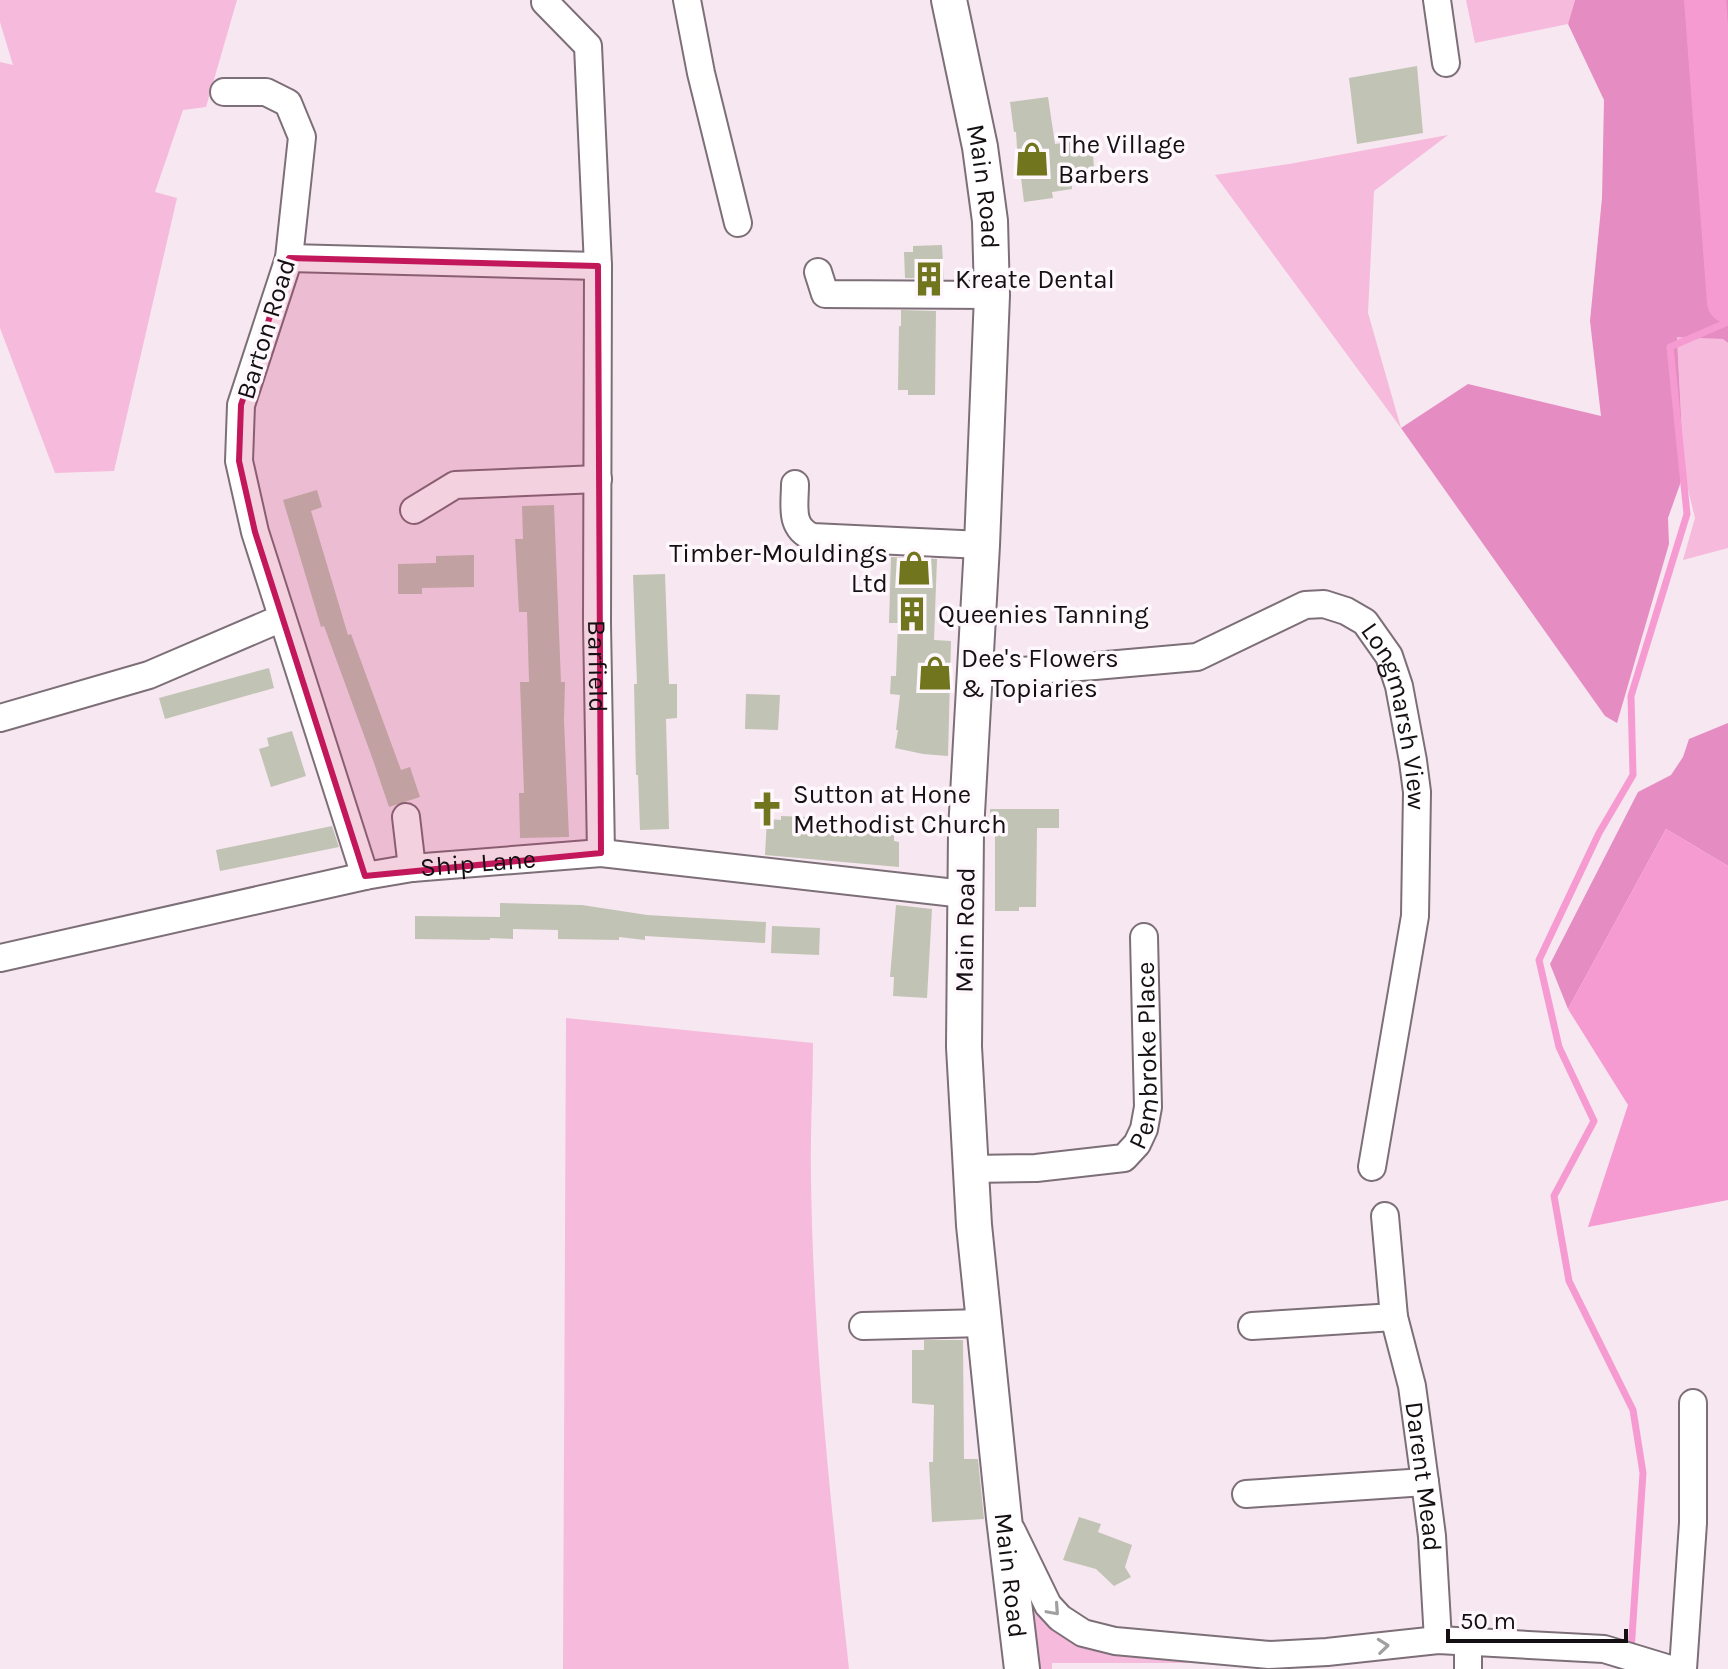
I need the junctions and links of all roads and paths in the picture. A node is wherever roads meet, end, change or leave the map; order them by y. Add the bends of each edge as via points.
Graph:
1 (687, 0) edge
2 (949, 0) edge
3 (1437, 0) edge
4 (545, 2) dead end
5 (1446, 63) dead end
6 (224, 92) dead end
7 (738, 223) dead end
8 (289, 258) junction
9 (598, 266) junction
10 (818, 272) dead end
11 (992, 295) junction
12 (598, 479) junction
13 (795, 484) dead end
14 (414, 510) dead end
15 (982, 545) junction
16 (282, 618) junction
17 (975, 674) junction
18 (0, 718) edge
19 (406, 817) dead end
20 (601, 853) junction
21 (412, 868) junction
22 (365, 876) junction
23 (964, 894) junction
24 (1144, 937) dead end
25 (0, 958) edge
26 (1372, 1167) dead end
27 (970, 1169) junction
28 (1385, 1216) dead end
29 (1394, 1317) junction
30 (984, 1323) junction
31 (863, 1326) dead end
32 (1252, 1326) dead end
33 (1693, 1403) dead end
34 (1425, 1482) junction
35 (1246, 1494) dead end
36 (1004, 1518) junction
37 (1438, 1640) junction
38 (1468, 1642) junction
39 (1022, 1669) edge
40 (1468, 1669) edge
41 (1670, 1669) edge
42 (1683, 1669) edge

1 - 7 street
2 - 11 main road, Main Road via 980,147
3 - 5 street
4 - 9 street, Barfield via 588,46
6 - 8 street, Barton Road via 266,92 288,103 302,137
8 - 9 street
8 - 16 street, Barton Road via 241,405 239,461
9 - 12 street, Barfield
10 - 11 street via 825,294
11 - 15 main road, Main Road
12 - 14 street via 455,485
12 - 20 street, Barfield
13 - 15 street via 794,517 812,537
15 - 17 main road, Main Road
16 - 18 street via 149,675
16 - 22 street, Barton Road
17 - 23 main road, Main Road
17 - 26 street, Longmarsh View via 1197,657 1305,605 1324,604 1365,622 1389,656 1399,686 1417,792 1415,916
19 - 21 street
20 - 21 street, Ship Lane
20 - 23 street, Ship Lane
21 - 22 street, Ship Lane
22 - 25 street, Ship Lane
23 - 27 main road, Main Road
24 - 27 street, Pembroke Place via 1148,1107 1137,1144 1124,1158
27 - 30 main road, Main Road
28 - 29 street, Darent Mead
29 - 32 street
29 - 34 street, Darent Mead via 1412,1386
30 - 31 street
30 - 36 main road, Main Road
33 - 42 street via 1693,1523
34 - 35 street
34 - 37 street, Darent Mead
36 -> 37 street via 1048,1605 1083,1633 1115,1641 1269,1655
36 - 39 main road, Main Road
37 - 38 street
38 - 40 street
38 - 41 street via 1604,1649

